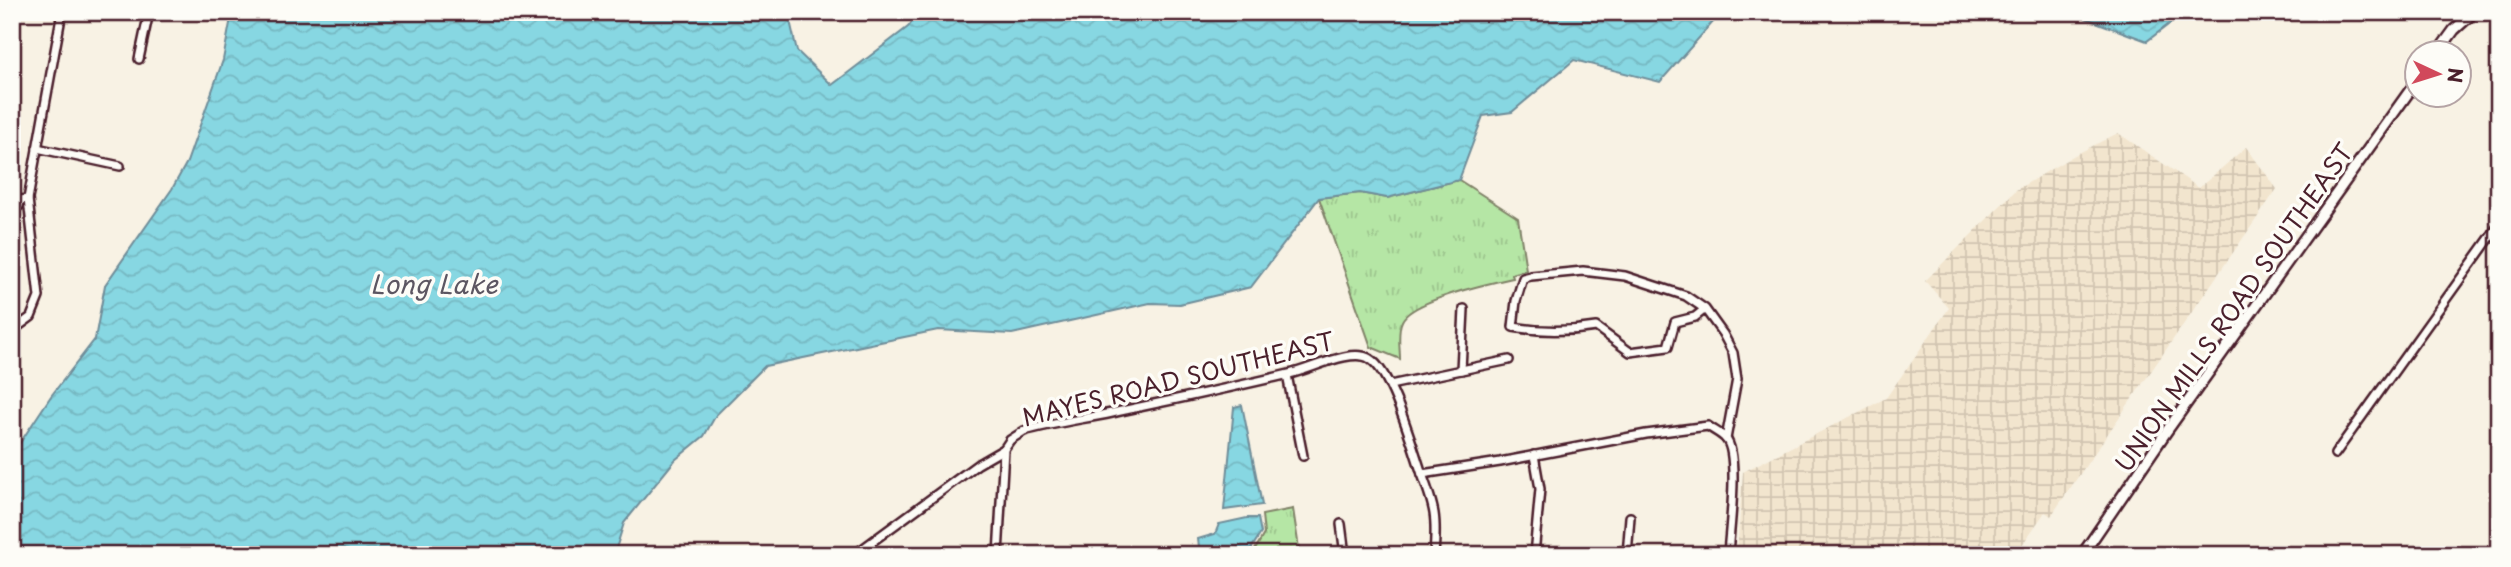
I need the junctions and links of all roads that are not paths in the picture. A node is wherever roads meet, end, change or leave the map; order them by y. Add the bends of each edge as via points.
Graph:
1 (62, 12) edge
2 (149, 12) edge
3 (2474, 12) edge
4 (2448, 38) edge
5 (139, 59) dead end
6 (2402, 103) edge
7 (37, 148) junction
8 (120, 166) dead end
9 (18, 199) edge
10 (12, 210) edge
11 (2499, 225) edge
12 (1464, 309) dead end
13 (1705, 309) junction
14 (12, 331) edge
15 (1509, 360) dead end
16 (1461, 370) junction
17 (1287, 375) junction
18 (1390, 385) junction
19 (1726, 439) junction
20 (1004, 449) junction
21 (2336, 454) dead end
22 (1534, 455) junction
23 (1303, 456) dead end
24 (1422, 474) junction
25 (1630, 517) dead end
26 (1340, 524) dead end
27 (854, 555) edge
28 (998, 555) edge
29 (1345, 555) edge
30 (1434, 555) edge
31 (1534, 555) edge
32 (1627, 555) edge
33 (1728, 555) edge
34 (2082, 555) edge

1 - 7 street
2 - 5 street
3 - 4 street
6 - 34 street, UNION MILLS ROAD SOUTHEAST
7 - 8 street
7 - 9 street
9 - 10 street via 19,206
9 - 14 street via 39,297 31,317
11 - 21 street
12 - 16 street
13 - 13 street via 1686,296 1625,276 1583,271 1523,278 1513,327 1554,332 1596,327 1630,352 1668,347 1675,322
13 - 19 street via 1733,353 1737,379
15 - 16 street
16 - 18 street
17 - 18 street, MAYES ROAD SOUTHEAST via 1359,355 1380,367
17 - 20 street, MAYES ROAD SOUTHEAST via 1038,427 1010,440
17 - 23 street
18 - 24 street, MAYES ROAD SOUTHEAST
19 - 22 street via 1708,426 1699,426
19 - 33 street via 1733,467
20 - 27 street, MAYES ROAD SOUTHEAST
20 - 28 street
22 - 24 street
22 - 31 street via 1540,489
24 - 30 street, MAYES ROAD SOUTHEAST via 1435,509
25 - 32 street
26 - 29 street

